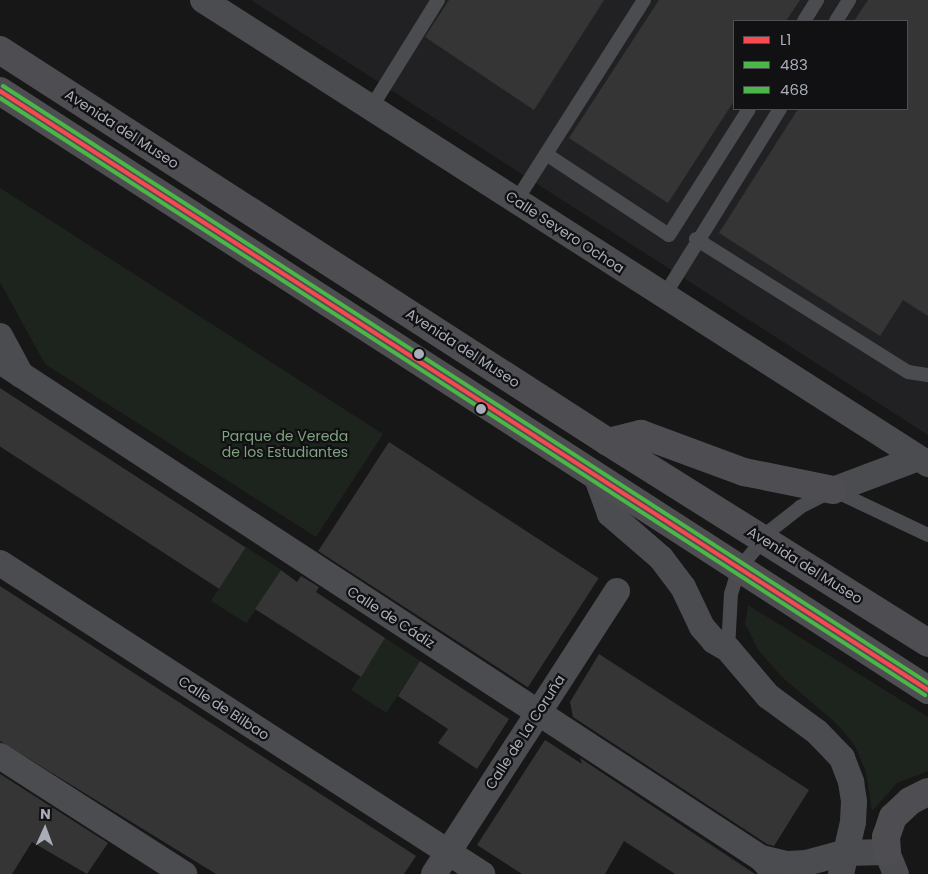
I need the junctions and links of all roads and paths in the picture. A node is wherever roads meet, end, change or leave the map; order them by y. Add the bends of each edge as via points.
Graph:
1 (203, 0) edge
2 (438, 0) edge
3 (644, 0) edge
4 (818, 0) edge
5 (849, 0) edge
6 (805, 20) edge
7 (837, 20) edge
8 (0, 50) edge
9 (0, 91) edge
10 (371, 108) junction
11 (748, 110) edge
12 (779, 110) edge
13 (546, 154) junction
14 (516, 201) junction
15 (696, 239) junction
16 (664, 296) junction
17 (0, 336) edge
18 (11, 368) edge
19 (928, 375) edge
20 (608, 442) junction
21 (923, 461) edge
22 (597, 478) junction
23 (833, 490) junction
24 (928, 535) edge
25 (764, 538) junction
26 (0, 563) edge
27 (741, 570) junction
28 (617, 591) dead end
29 (928, 643) edge
30 (728, 649) junction
31 (928, 690) edge
32 (537, 712) junction
33 (0, 756) edge
34 (928, 792) edge
35 (441, 863) edge
36 (842, 863) edge
37 (892, 863) edge
38 (768, 866) edge
39 (184, 874) edge
40 (482, 874) edge

1 - 10 street, Calle Severo Ochoa
2 - 10 lane
3 - 13 lane
4 - 6 lane
5 - 7 lane
8 - 20 highway, Avenida del Museo
9 - 22 highway
10 - 14 street, Calle Severo Ochoa
11 - 13 lane via 669,234
12 - 15 lane
13 - 14 lane
14 - 16 street, Calle Severo Ochoa
15 - 16 lane
15 - 19 lane via 908,372
16 - 21 street, Calle Severo Ochoa
17 - 18 street, Calle de Cádiz
18 - 32 street, Calle de Cádiz
20 - 23 highway via 641,434 744,472
20 - 25 highway, Avenida del Museo
21 - 23 street
22 - 27 highway
22 - 30 street via 610,514 661,558 683,587 702,628 714,641
23 - 24 lane
23 - 25 lane via 780,520
25 - 27 lane
25 - 29 highway, Avenida del Museo
26 - 35 street, Calle de Bilbao
27 - 30 lane via 731,594
27 - 31 highway
28 - 32 street, Calle de La Coruña
30 - 36 street via 758,688 831,744 847,768 854,802 851,834
32 - 35 street, Calle de La Coruña
32 - 38 street, Calle de Cádiz
33 - 39 street
34 - 37 highway via 910,801 893,817 886,837
35 - 40 street, Calle de Bilbao
36 - 37 street, Calle de Cádiz
36 - 38 street, Calle de Cádiz

